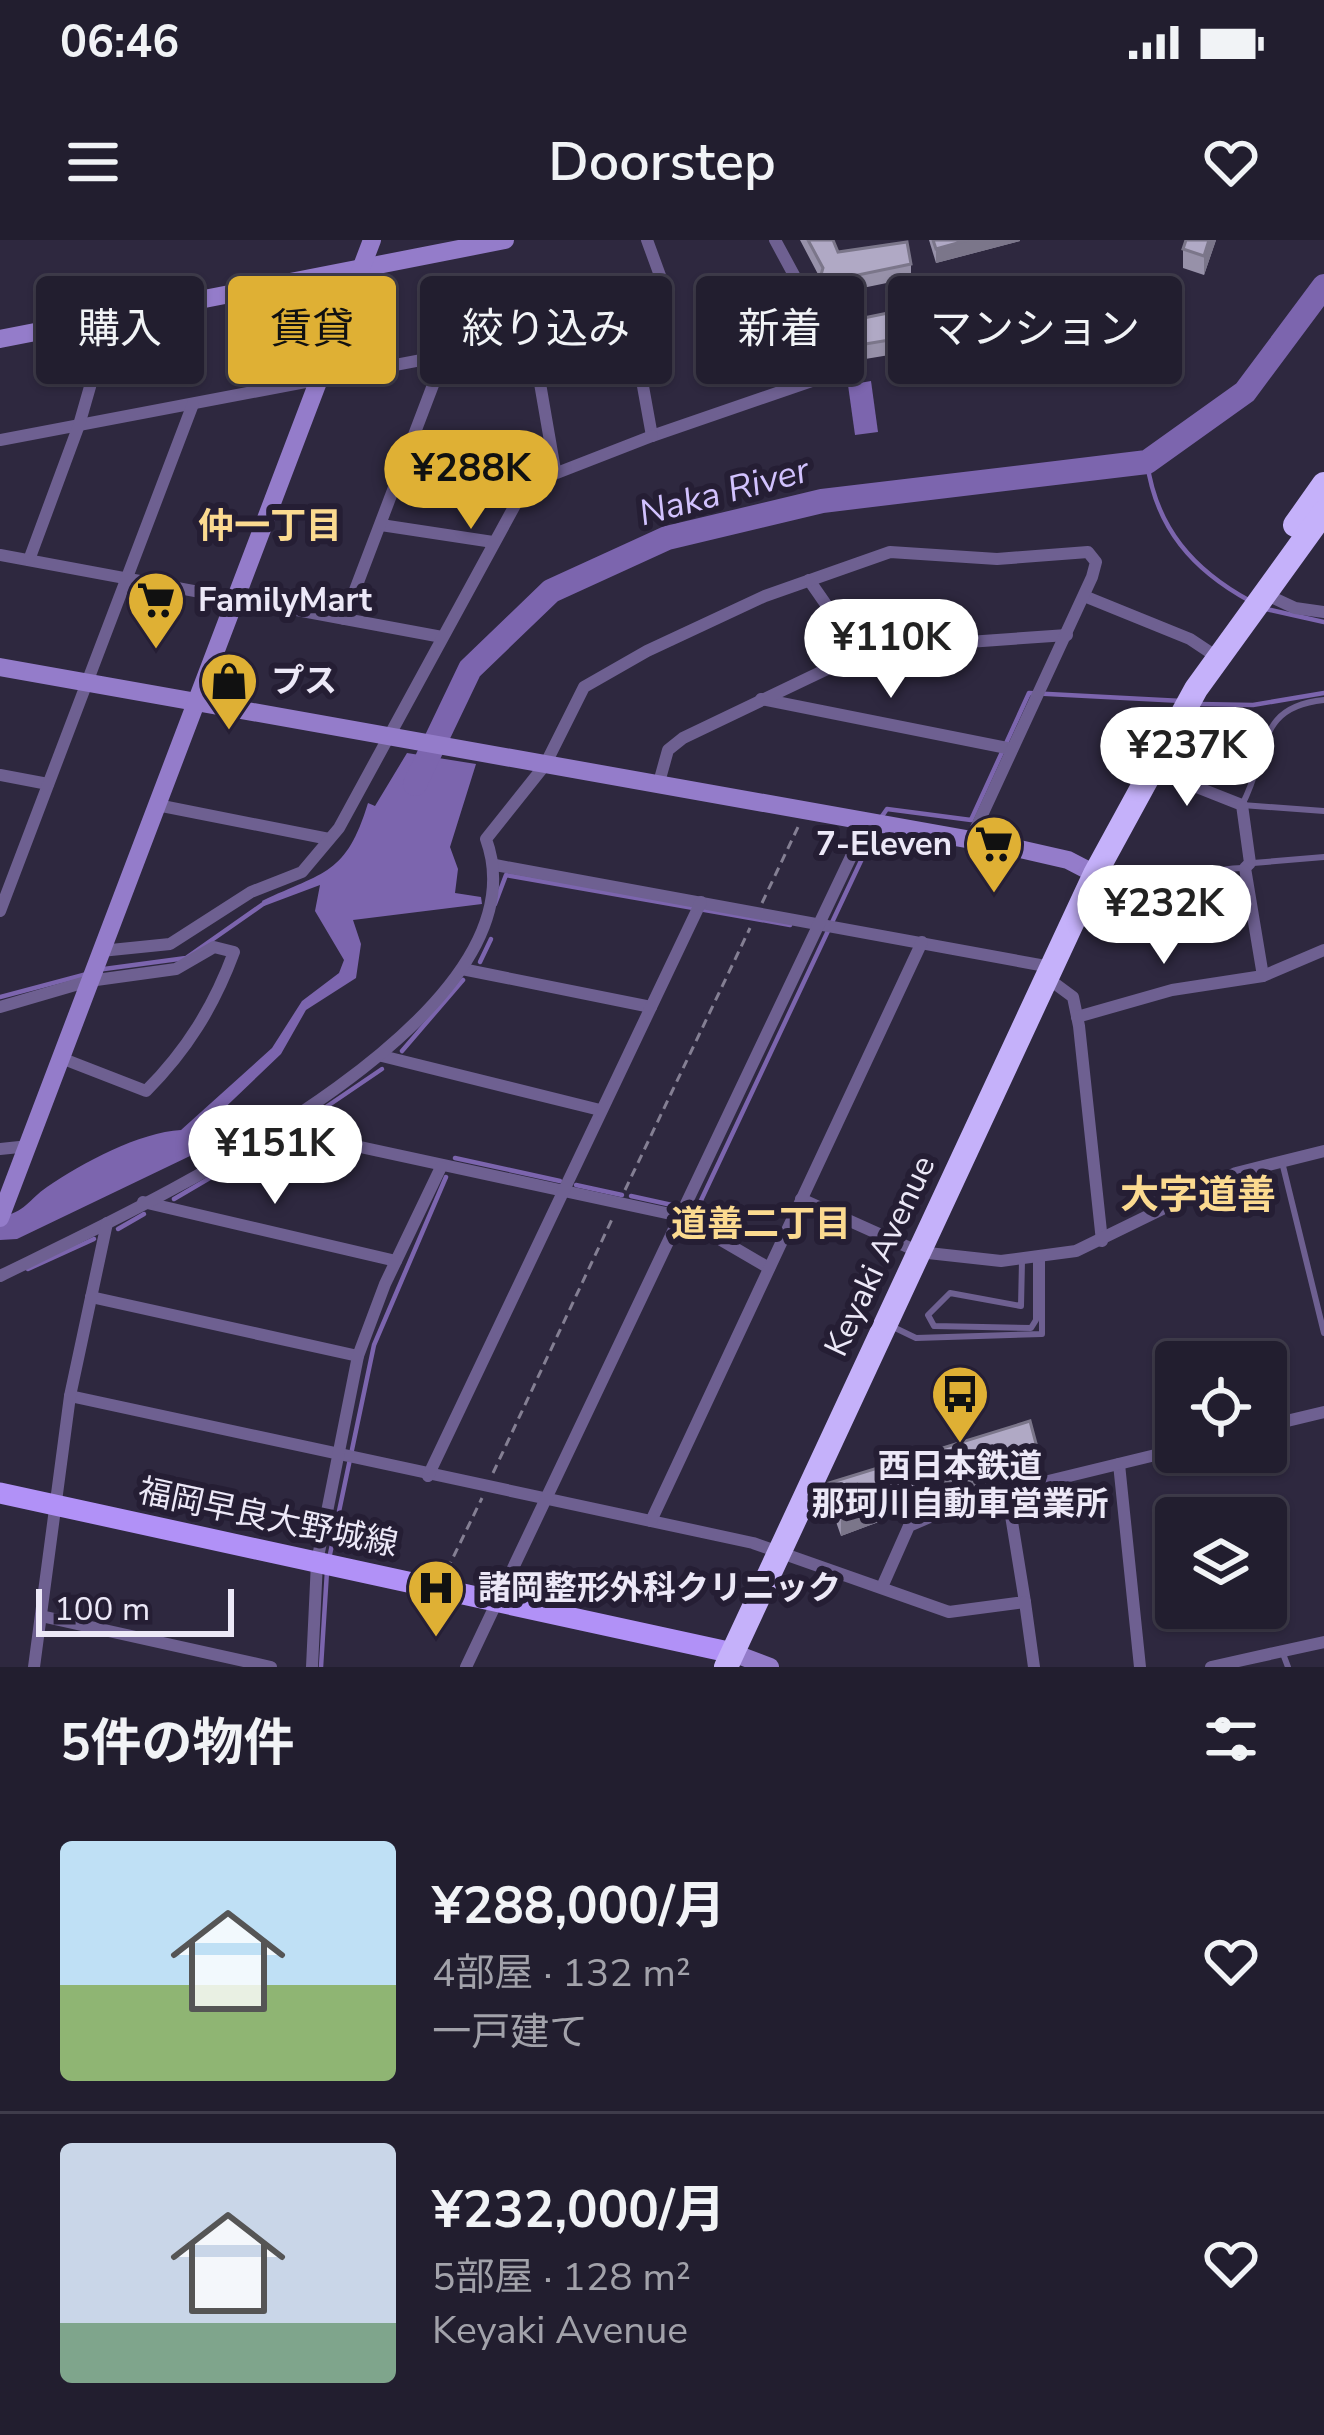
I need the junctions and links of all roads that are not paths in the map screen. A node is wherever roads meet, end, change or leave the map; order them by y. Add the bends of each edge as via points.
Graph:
1 (372, 240) edge
2 (505, 240) edge
3 (647, 240) edge
4 (775, 240) edge
5 (440, 246) edge
6 (362, 266) junction
7 (358, 276) edge
8 (660, 276) edge
9 (794, 276) edge
10 (204, 297) edge
11 (36, 331) edge
12 (0, 339) edge
13 (91, 384) edge
14 (296, 384) edge
15 (315, 384) edge
16 (434, 384) edge
17 (540, 384) edge
18 (643, 384) edge
19 (803, 384) edge
20 (193, 404) junction
21 (79, 424) junction
22 (652, 436) junction
23 (0, 440) edge
24 (555, 470) junction
25 (1324, 484) edge
26 (1323, 515) edge
27 (381, 524) junction
28 (493, 542) junction
29 (0, 555) edge
30 (28, 560) junction
31 (126, 579) junction
32 (809, 580) junction
33 (1265, 594) junction
34 (1084, 596) junction
35 (234, 599) junction
36 (1324, 612) edge
37 (344, 619) junction
38 (1067, 635) junction
39 (442, 637) junction
40 (859, 652) junction
41 (1212, 652) junction
42 (0, 668) edge
43 (86, 682) junction
44 (761, 699) junction
45 (1324, 700) edge
46 (195, 703) junction
47 (390, 738) junction
48 (1012, 749) junction
49 (541, 764) junction
50 (1151, 769) junction
51 (0, 775) edge
52 (48, 784) junction
53 (658, 786) junction
54 (157, 805) junction
55 (1242, 806) junction
56 (1324, 812) edge
57 (867, 823) junction
58 (329, 839) junction
59 (970, 841) junction
60 (1324, 857) edge
61 (496, 865) junction
62 (1248, 866) junction
63 (1095, 874) junction
64 (701, 902) junction
65 (0, 911) edge
66 (820, 923) junction
67 (922, 942) junction
68 (1324, 950) edge
69 (94, 969) junction
70 (462, 969) junction
71 (1048, 972) junction
72 (1264, 976) junction
73 (0, 1007) edge
74 (651, 1007) junction
75 (1077, 1016) junction
76 (382, 1056) junction
77 (61, 1058) junction
78 (600, 1110) junction
79 (277, 1129) junction
80 (0, 1149) edge
81 (1324, 1151) edge
82 (26, 1152) junction
83 (1282, 1160) junction
84 (441, 1167) junction
85 (562, 1192) junction
86 (802, 1199) junction
87 (143, 1202) junction
88 (680, 1216) junction
89 (0, 1218) edge
90 (107, 1223) junction
91 (1102, 1240) junction
92 (919, 1252) junction
93 (1033, 1258) junction
94 (396, 1261) junction
95 (769, 1268) junction
96 (0, 1276) edge
97 (91, 1297) junction
98 (885, 1323) junction
99 (937, 1328) junction
100 (1324, 1333) edge
101 (958, 1336) junction
102 (916, 1338) junction
103 (358, 1356) junction
104 (70, 1396) junction
105 (1324, 1412) edge
106 (1287, 1421) edge
107 (340, 1456) junction
108 (1155, 1456) edge
109 (1119, 1465) junction
110 (428, 1477) junction
111 (1007, 1491) junction
112 (0, 1493) edge
113 (549, 1498) junction
114 (54, 1505) junction
115 (651, 1521) junction
116 (778, 1553) junction
117 (317, 1562) junction
118 (882, 1587) junction
119 (497, 1601) junction
120 (1024, 1602) junction
121 (41, 1616) junction
122 (1324, 1642) edge
123 (1282, 1652) junction
124 (730, 1660) edge
125 (34, 1667) edge
126 (271, 1667) edge
127 (312, 1667) edge
128 (466, 1667) edge
129 (770, 1667) edge
130 (1034, 1667) edge
131 (1140, 1667) edge
132 (1211, 1667) edge
133 (1288, 1667) edge

1 - 6 street
2 - 5 street
3 - 8 street
4 - 9 street
5 - 6 street
6 - 7 street
6 - 10 street
11 - 12 street
13 - 21 street
14 - 20 street
15 - 35 street
16 - 27 street
17 - 24 street
18 - 22 street
19 - 22 street
20 - 21 street
20 - 31 street
21 - 23 street
21 - 30 street
22 - 24 street
24 - 28 street via 526,485
25 - 41 highway
26 - 33 highway
27 - 28 street
27 - 37 street
28 - 39 street
29 - 30 street
30 - 31 street
31 - 35 street
31 - 43 street
32 - 34 street via 890,552 997,559 1088,552 1096,562
32 - 40 street
32 - 49 street via 584,687
33 - 36 street
33 - 41 highway
34 - 38 street
34 - 41 street
35 - 37 street
35 - 46 street
37 - 39 street
38 - 40 street
38 - 48 street
39 - 47 street
40 - 44 street
41 - 50 highway
41 - 63 highway via 1139,765
42 - 43 street
43 - 46 street
43 - 52 street
44 - 48 street
44 - 53 street via 668,750
45 - 55 lane via 1280,713
46 - 47 street
46 - 54 street
47 - 49 street
47 - 58 street
48 - 59 street
49 - 53 street
49 - 61 street via 486,839
50 - 55 street
50 - 63 highway
51 - 52 street
52 - 65 street
53 - 57 street
54 - 58 street
54 - 69 street
55 - 56 lane
55 - 62 street
57 - 59 street
57 - 66 street
58 - 69 street via 302,872 251,892 170,944
59 - 63 street via 1068,860
60 - 62 lane
61 - 64 street
61 - 70 street via 481,936
62 - 63 lane via 1118,885
62 - 72 street
63 - 71 highway, Keyaki Avenue
64 - 66 street
64 - 74 street
66 - 67 street
66 - 88 street
67 - 71 street
67 - 86 street
68 - 72 street
69 - 73 street
69 - 77 street
69 - 77 street via 176,969 214,947 234,952 205,1017 146,1091
70 - 74 street
70 - 76 street
71 - 75 street via 1072,997
71 - 92 highway, Keyaki Avenue
72 - 75 street via 1172,989
74 - 78 street
75 - 91 street
76 - 78 street
76 - 79 street
77 - 82 street
78 - 85 street
79 - 84 street
79 - 87 street
80 - 82 street
81 - 83 street
82 - 89 street
83 - 91 street via 1236,1173
83 - 100 lane
84 - 85 street
84 - 94 street
85 - 88 street
85 - 110 street
86 - 92 street
86 - 95 street
87 - 90 street
87 - 94 street
88 - 95 street
88 - 113 street
90 - 96 street
90 - 97 street
91 - 93 street
92 - 93 street
92 - 98 highway, Keyaki Avenue
93 - 99 lane via 1031,1328
93 - 99 lane via 1021,1306 950,1293 928,1315
93 - 101 lane via 1042,1334
94 - 103 street
95 - 115 street
97 - 103 street
97 - 104 street
98 - 102 lane
98 - 116 highway, Keyaki Avenue
99 - 101 lane
99 - 102 lane
101 - 102 lane
103 - 107 street
104 - 107 street
104 - 114 street
105 - 106 street
107 - 110 street
107 - 117 street
108 - 109 street
109 - 111 street
109 - 131 street
110 - 113 street
111 - 118 street via 909,1526
111 - 120 street
112 - 114 main road, 福岡早良大野城線
113 - 115 street
113 - 119 street
114 - 117 main road, 福岡早良大野城線
114 - 121 street
115 - 116 street
116 - 118 street
116 - 124 highway, Keyaki Avenue
117 - 119 main road, 福岡早良大野城線
117 - 127 street
118 - 120 street via 949,1612
119 - 124 main road, 福岡早良大野城線
119 - 128 street
120 - 130 street
121 - 125 street
121 - 126 street
122 - 123 street
123 - 132 street
123 - 133 lane
124 - 129 street

